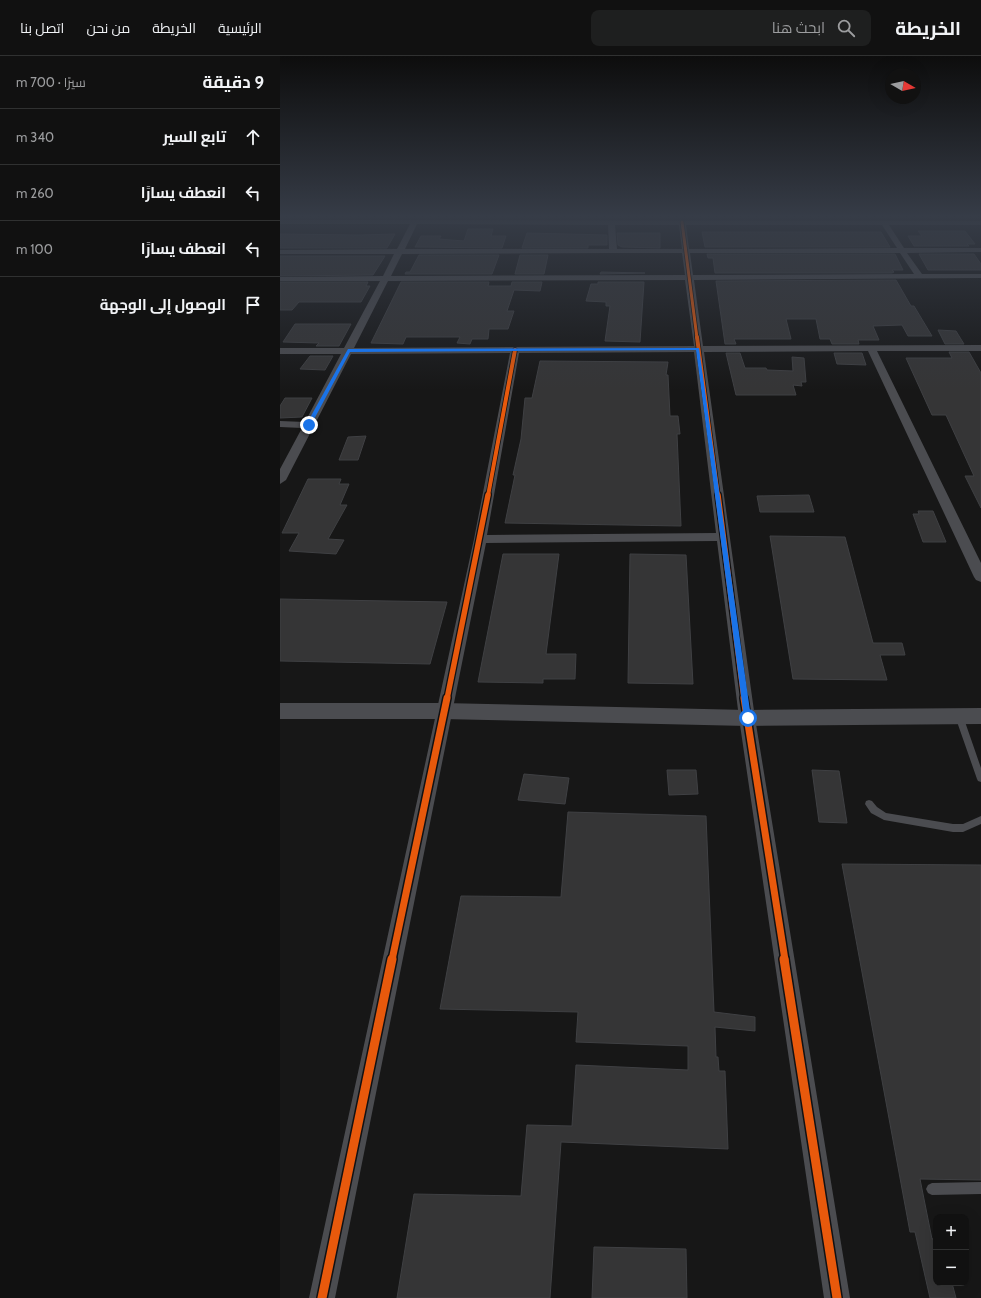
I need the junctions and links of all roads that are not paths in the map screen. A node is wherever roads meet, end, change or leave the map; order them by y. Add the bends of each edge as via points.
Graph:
1 (388, 274) edge
2 (689, 274) edge
3 (919, 276) joint
4 (981, 276) edge
5 (689, 277) junction
6 (386, 278) junction
7 (280, 279) edge
8 (871, 348) junction
9 (981, 348) edge
10 (698, 349) junction
11 (515, 350) junction
12 (280, 351) edge
13 (348, 351) junction
14 (280, 424) edge
15 (309, 425) junction
16 (280, 480) edge
17 (723, 537) junction
18 (480, 539) junction
19 (981, 577) edge
20 (280, 711) edge
21 (443, 711) junction
22 (959, 716) junction
23 (981, 716) edge
24 (748, 718) junction
25 (981, 779) edge
26 (869, 804) dead end
27 (981, 820) edge
28 (981, 1188) edge
29 (932, 1189) dead end
30 (322, 1298) edge
31 (837, 1298) edge

1 - 6 street
2 - 5 street
3 - 4 street
3 - 5 street
5 - 6 street
5 - 10 street
6 - 7 street
6 - 13 street
8 - 9 street
8 - 10 street
8 - 19 street
10 - 11 street
10 - 17 street
11 - 13 street
11 - 18 street
12 - 13 street
13 - 15 street
14 - 15 street
15 - 16 street
17 - 18 street
17 - 24 street
18 - 21 street
20 - 21 street
21 - 24 street
21 - 30 street
22 - 23 street
22 - 24 street
22 - 25 lane
24 - 31 street
26 - 27 lane via 884,816 953,828 962,828
28 - 29 lane

